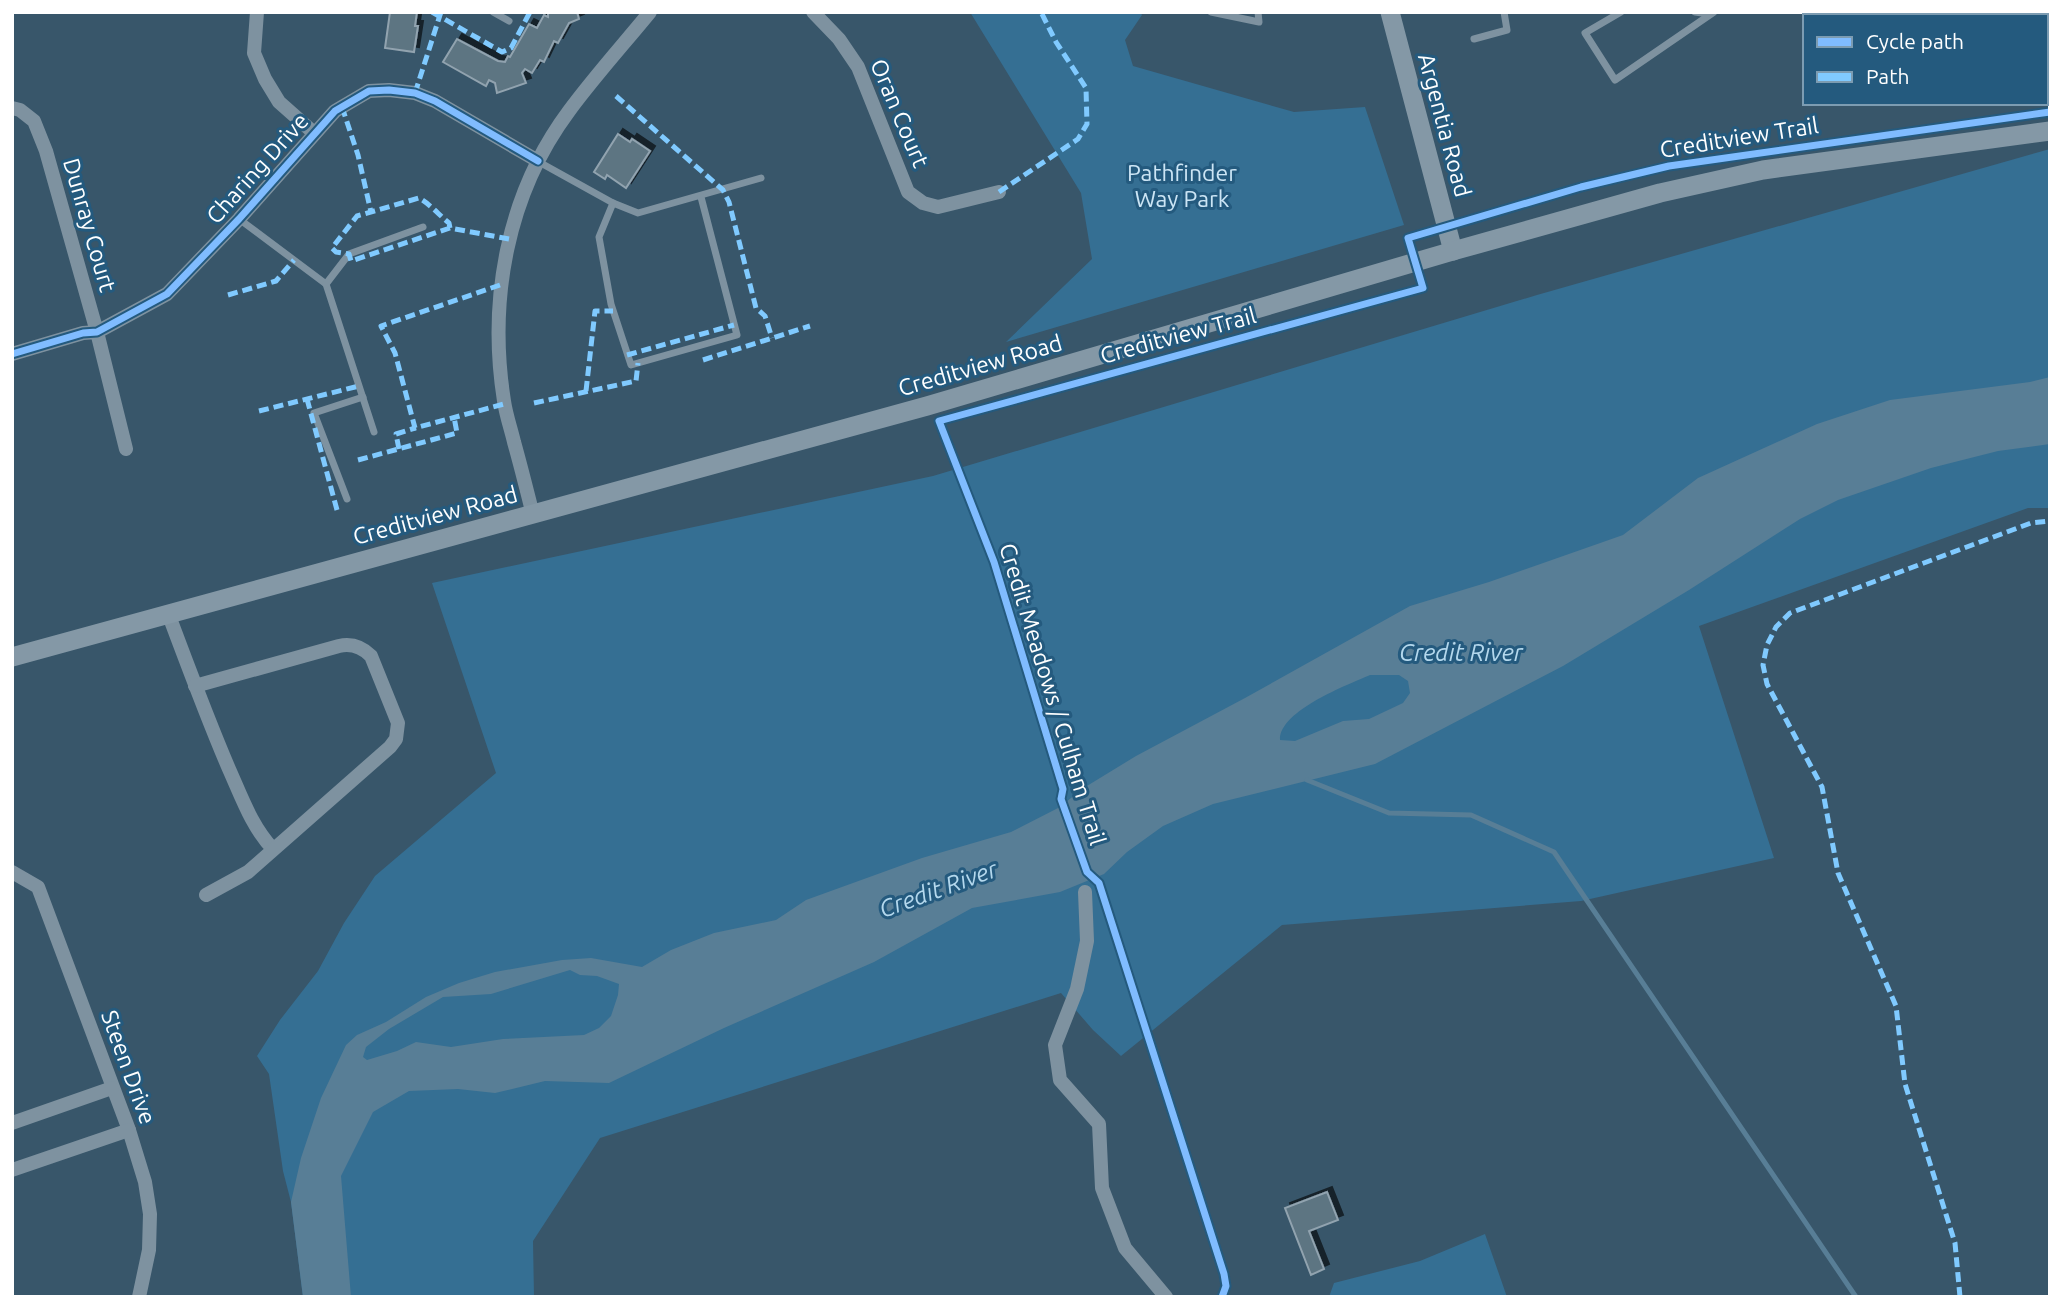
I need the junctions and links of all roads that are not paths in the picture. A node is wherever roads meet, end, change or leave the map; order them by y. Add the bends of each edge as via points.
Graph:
1 (257, 12) edge
2 (493, 12) edge
3 (650, 12) edge
4 (813, 12) edge
5 (1211, 12) edge
6 (1258, 12) edge
7 (1390, 12) edge
8 (1504, 12) edge
9 (1621, 12) edge
10 (1695, 12) edge
11 (1712, 13) edge
12 (509, 21) dead end
13 (1474, 39) dead end
14 (12, 108) edge
15 (2050, 131) edge
16 (314, 133) junction
17 (538, 161) junction
18 (761, 178) dead end
19 (999, 192) dead end
20 (701, 197) junction
21 (614, 203) junction
22 (239, 219) junction
23 (424, 227) dead end
24 (1453, 251) junction
25 (326, 284) junction
26 (97, 332) junction
27 (12, 354) edge
28 (363, 397) junction
29 (374, 432) dead end
30 (127, 449) dead end
31 (347, 499) dead end
32 (533, 515) junction
33 (168, 614) junction
34 (12, 657) edge
35 (195, 686) junction
36 (273, 849) junction
37 (12, 872) edge
38 (1086, 892) dead end
39 (206, 895) dead end
40 (112, 1088) junction
41 (12, 1123) edge
42 (129, 1130) junction
43 (12, 1170) edge
44 (139, 1297) edge
45 (1166, 1297) edge

1 - 16 street via 254,53 265,79 279,102
2 - 12 lane
3 - 17 street via 568,112
4 - 19 street, Oran Court via 858,67 908,192 938,207
5 - 6 lane via 1259,22
7 - 24 main road, Argentia Road
8 - 13 lane via 1507,30
9 - 11 lane via 1585,33 1615,80
10 - 11 lane
14 - 26 street, Dunray Court via 34,121 43,142
15 - 24 main road, Creditview Road via 1763,170 1660,193
16 - 17 street, Charing Drive via 335,111 369,91 415,93 435,100
16 - 22 street, Charing Drive
17 - 21 lane
17 - 32 street via 509,239 498,318 504,404
18 - 20 lane
20 - 21 lane via 639,213
20 - 21 lane via 737,335 631,365 611,304 599,237
22 - 25 lane
22 - 26 street, Charing Drive via 167,293
23 - 25 lane via 349,254
24 - 32 main road, Creditview Road via 927,406
25 - 28 lane
26 - 27 street, Charing Drive via 83,332
26 - 30 street, Dunray Court
28 - 29 lane
28 - 31 lane via 314,413
32 - 33 main road, Creditview Road
33 - 34 main road, Creditview Road
33 - 35 street
35 - 36 street via 250,818
35 - 36 street via 346,644 362,649 375,663 398,723 394,742
36 - 39 street via 248,872
37 - 40 street, Steen Drive via 38,887
38 - 45 street via 1087,941 1077,989 1055,1045 1060,1080 1099,1124 1102,1188 1125,1248
40 - 41 street
40 - 42 street, Steen Drive
42 - 43 street
42 - 44 street, Steen Drive via 150,1214 149,1250

